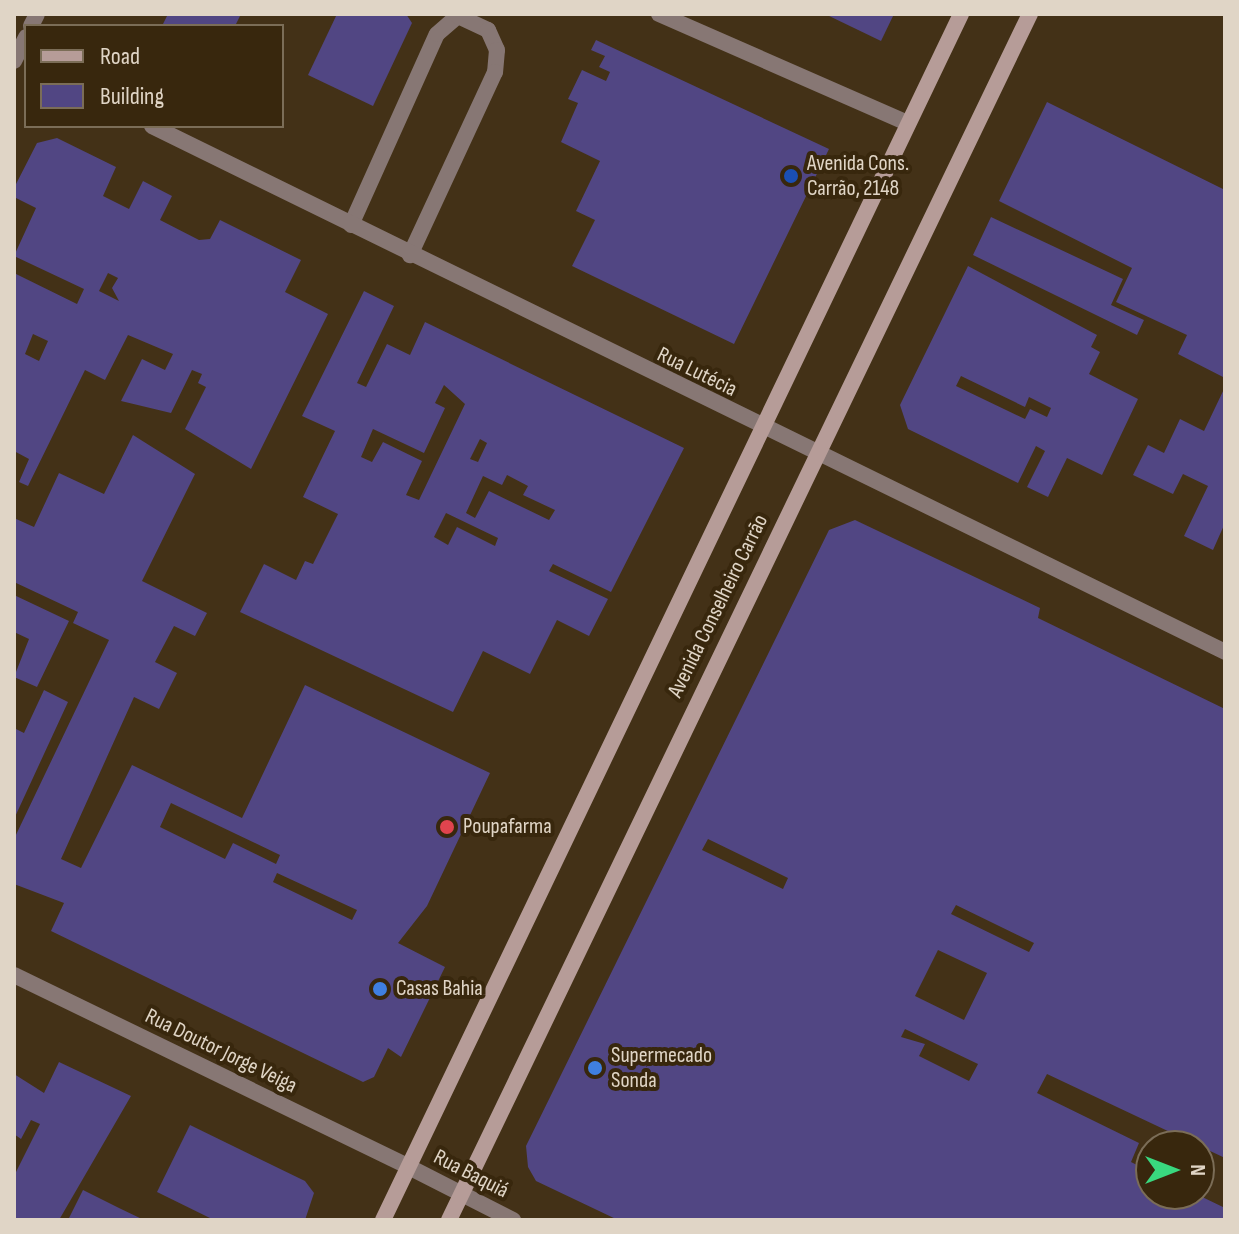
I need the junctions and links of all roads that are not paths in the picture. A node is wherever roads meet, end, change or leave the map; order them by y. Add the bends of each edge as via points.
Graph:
1 (659, 14) edge
2 (961, 14) edge
3 (1030, 14) edge
4 (907, 123) junction
5 (156, 128) edge
6 (351, 225) junction
7 (410, 255) junction
8 (757, 426) junction
9 (816, 454) junction
10 (1225, 652) edge
11 (14, 975) edge
12 (409, 1167) junction
13 (462, 1194) junction
14 (383, 1220) edge
15 (449, 1220) edge
16 (513, 1220) edge

1 - 4 street
2 - 4 main road, Avenida Conselheiro Carrão
3 - 9 main road, Avenida Conselheiro Carrão
4 - 8 main road, Avenida Conselheiro Carrão
5 - 6 street, Rua Lutécia
6 - 7 street, Rua Lutécia
6 - 7 street via 437,34 458,16 478,25 497,50 495,72
7 - 8 street, Rua Lutécia
8 - 9 street, Rua Lutécia
8 - 12 main road, Avenida Conselheiro Carrão
9 - 10 street, Rua Lutécia
9 - 13 main road, Avenida Conselheiro Carrão
11 - 12 street, Rua Doutor Jorge Veiga
12 - 13 street, Rua Baquiá
12 - 14 main road, Avenida Conselheiro Carrão
13 - 15 main road, Avenida Conselheiro Carrão
13 - 16 street, Rua Baquiá

